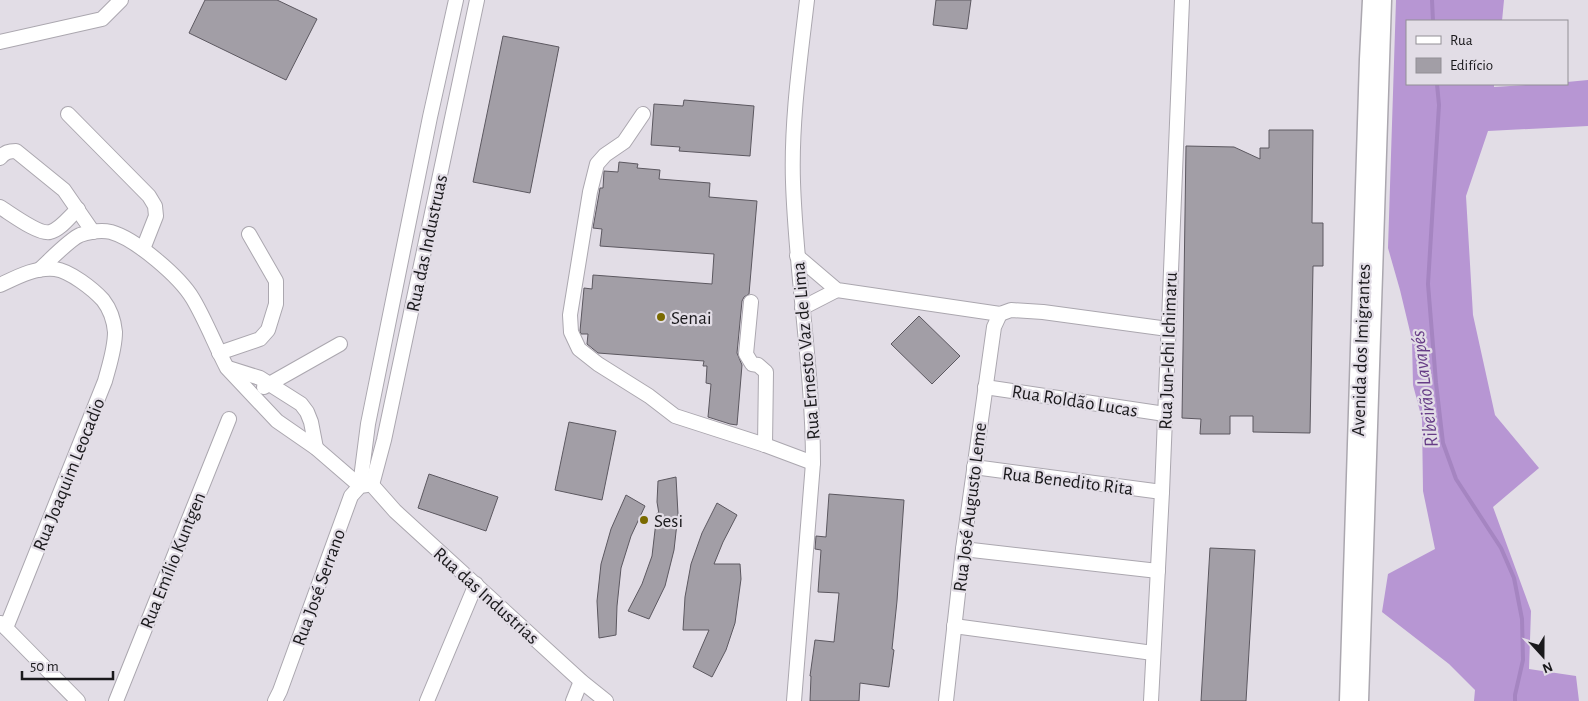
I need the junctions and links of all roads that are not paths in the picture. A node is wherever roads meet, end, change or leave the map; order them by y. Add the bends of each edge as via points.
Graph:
1 (121, 0) edge
2 (456, 0) edge
3 (477, 0) edge
4 (807, 0) edge
5 (1182, 0) edge
6 (1371, 0) edge
7 (1383, 0) edge
8 (0, 42) edge
9 (68, 114) dead end
10 (643, 114) dead end
11 (0, 158) edge
12 (0, 207) edge
13 (78, 209) junction
14 (93, 232) junction
15 (249, 234) dead end
16 (143, 249) junction
17 (797, 256) junction
18 (39, 270) junction
19 (0, 285) edge
20 (837, 290) junction
21 (751, 302) dead end
22 (802, 308) junction
23 (1000, 314) junction
24 (1168, 329) junction
25 (340, 344) dead end
26 (219, 353) junction
27 (227, 368) junction
28 (270, 383) junction
29 (985, 387) junction
30 (252, 394) junction
31 (1165, 414) junction
32 (228, 419) dead end
33 (765, 445) junction
34 (316, 448) junction
35 (813, 463) junction
36 (974, 467) junction
37 (366, 486) junction
38 (1162, 492) junction
39 (963, 549) junction
40 (1158, 571) junction
41 (476, 584) junction
42 (3, 625) edge
43 (954, 626) junction
44 (1153, 653) junction
45 (581, 680) junction
46 (78, 701) edge
47 (116, 701) edge
48 (274, 701) edge
49 (427, 701) edge
50 (573, 701) edge
51 (606, 701) edge
52 (794, 701) edge
53 (946, 701) edge
54 (1151, 701) edge
55 (1348, 701) edge
56 (1360, 701) edge

1 - 8 street via 102,19
2 - 37 street via 368,424
3 - 37 street, Rua das Industruas via 384,440
4 - 17 street, Rua Ernesto Vaz de Lima via 797,84 793,180
5 - 24 street, Rua Jun-Ichi Ichimaru
6 - 55 main road, Avenida dos Imigrantes
7 - 56 main road, Avenida dos Imigrantes
9 - 16 street via 149,196 156,216
10 - 33 street via 624,142 598,164 590,192 570,315 571,332 579,349 675,416
11 - 13 street via 10,151 16,152 64,190
12 - 13 street via 41,232 49,233
13 - 14 street
14 - 16 street, Rua das Industrias via 109,232
14 - 18 street via 79,236
15 - 26 street via 276,281 276,304 268,330 260,339
16 - 26 street, Rua das Industrias via 184,286
17 - 20 street
17 - 22 street, Rua Ernesto Vaz de Lima
18 - 19 street
18 - 42 street, Rua Joaquim Leocadio via 66,272 103,300 112,316 114,347 105,382
20 - 22 street
20 - 23 street
21 - 33 street via 746,354 752,364 766,372
22 - 35 street, Rua Ernesto Vaz de Lima
23 - 24 street via 1011,310 1043,312
23 - 29 street, Rua José Augusto Leme via 994,327
24 - 31 street, Rua Jun-Ichi Ichimaru
25 - 28 street
26 - 27 street, Rua das Industrias
27 - 28 street
27 - 30 street, Rua das Industrias
28 - 30 street
28 - 34 street via 301,404 307,412
29 - 31 street, Rua Roldão Lucas
29 - 36 street, Rua José Augusto Leme
30 - 34 street, Rua das Industrias via 277,420
31 - 38 street, Rua Jun-Ichi Ichimaru
32 - 47 street, Rua Emílio Kuntgen
33 - 35 street
34 - 37 street, Rua das Industrias
35 - 52 street, Rua Ernesto Vaz de Lima
36 - 38 street, Rua Benedito Rita
36 - 39 street, Rua José Augusto Leme
37 - 41 street, Rua das Industrias
37 - 48 street, Rua José Serrano via 352,496
38 - 40 street, Rua Jun-Ichi Ichimaru
39 - 40 street
39 - 43 street, Rua José Augusto Leme
40 - 44 street, Rua Jun-Ichi Ichimaru
41 - 45 street, Rua das Industrias
41 - 49 street
42 - 46 street
43 - 44 street
43 - 53 street, Rua José Augusto Leme
44 - 54 street, Rua Jun-Ichi Ichimaru
45 - 50 street
45 - 51 street, Rua das Industrias

